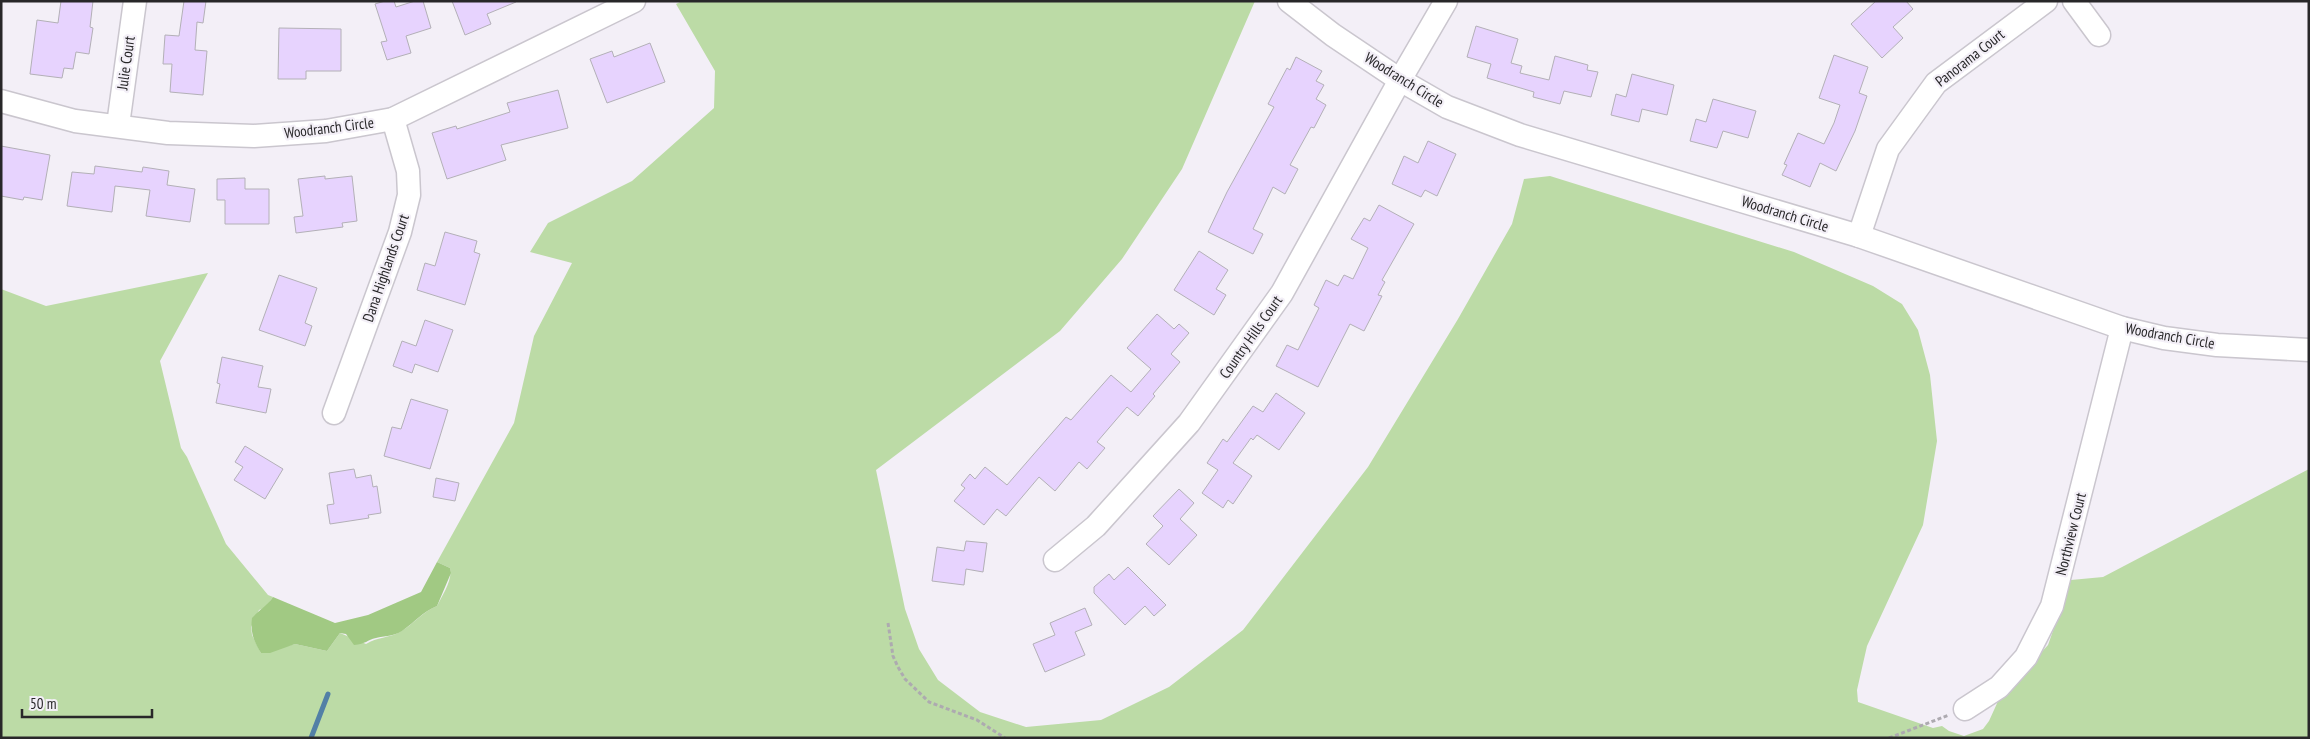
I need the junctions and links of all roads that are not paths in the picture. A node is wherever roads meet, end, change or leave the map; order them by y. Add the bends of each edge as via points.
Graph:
1 (135, 1) edge
2 (634, 1) edge
3 (1290, 1) edge
4 (1446, 1) edge
5 (2046, 1) edge
6 (2074, 1) edge
7 (2099, 35) dead end
8 (1400, 80) junction
9 (1, 101) edge
10 (393, 119) junction
11 (118, 126) junction
12 (1859, 236) junction
13 (2122, 328) junction
14 (2309, 350) edge
15 (334, 413) dead end
16 (1055, 560) dead end
17 (1965, 709) road end

1 - 11 street, Julie Court
2 - 10 street, Woodranch Circle
3 - 8 street, Woodranch Circle
4 - 8 street, Country Hills Court
5 - 12 street, Panorama Court via 1936,83 1888,149
6 - 7 street
8 - 12 street, Woodranch Circle via 1447,107 1520,135
8 - 16 street, Country Hills Court via 1282,293 1189,424 1096,526
9 - 11 street, Woodranch Circle via 75,121
10 - 11 street, Woodranch Circle via 326,131 254,136 168,133
10 - 15 street, Dana Highlands Court via 408,171 409,195 400,232
12 - 13 street, Woodranch Circle
13 - 14 street, Woodranch Circle via 2217,345
13 - 17 street, Northview Court via 2052,606 2026,657 1998,687

